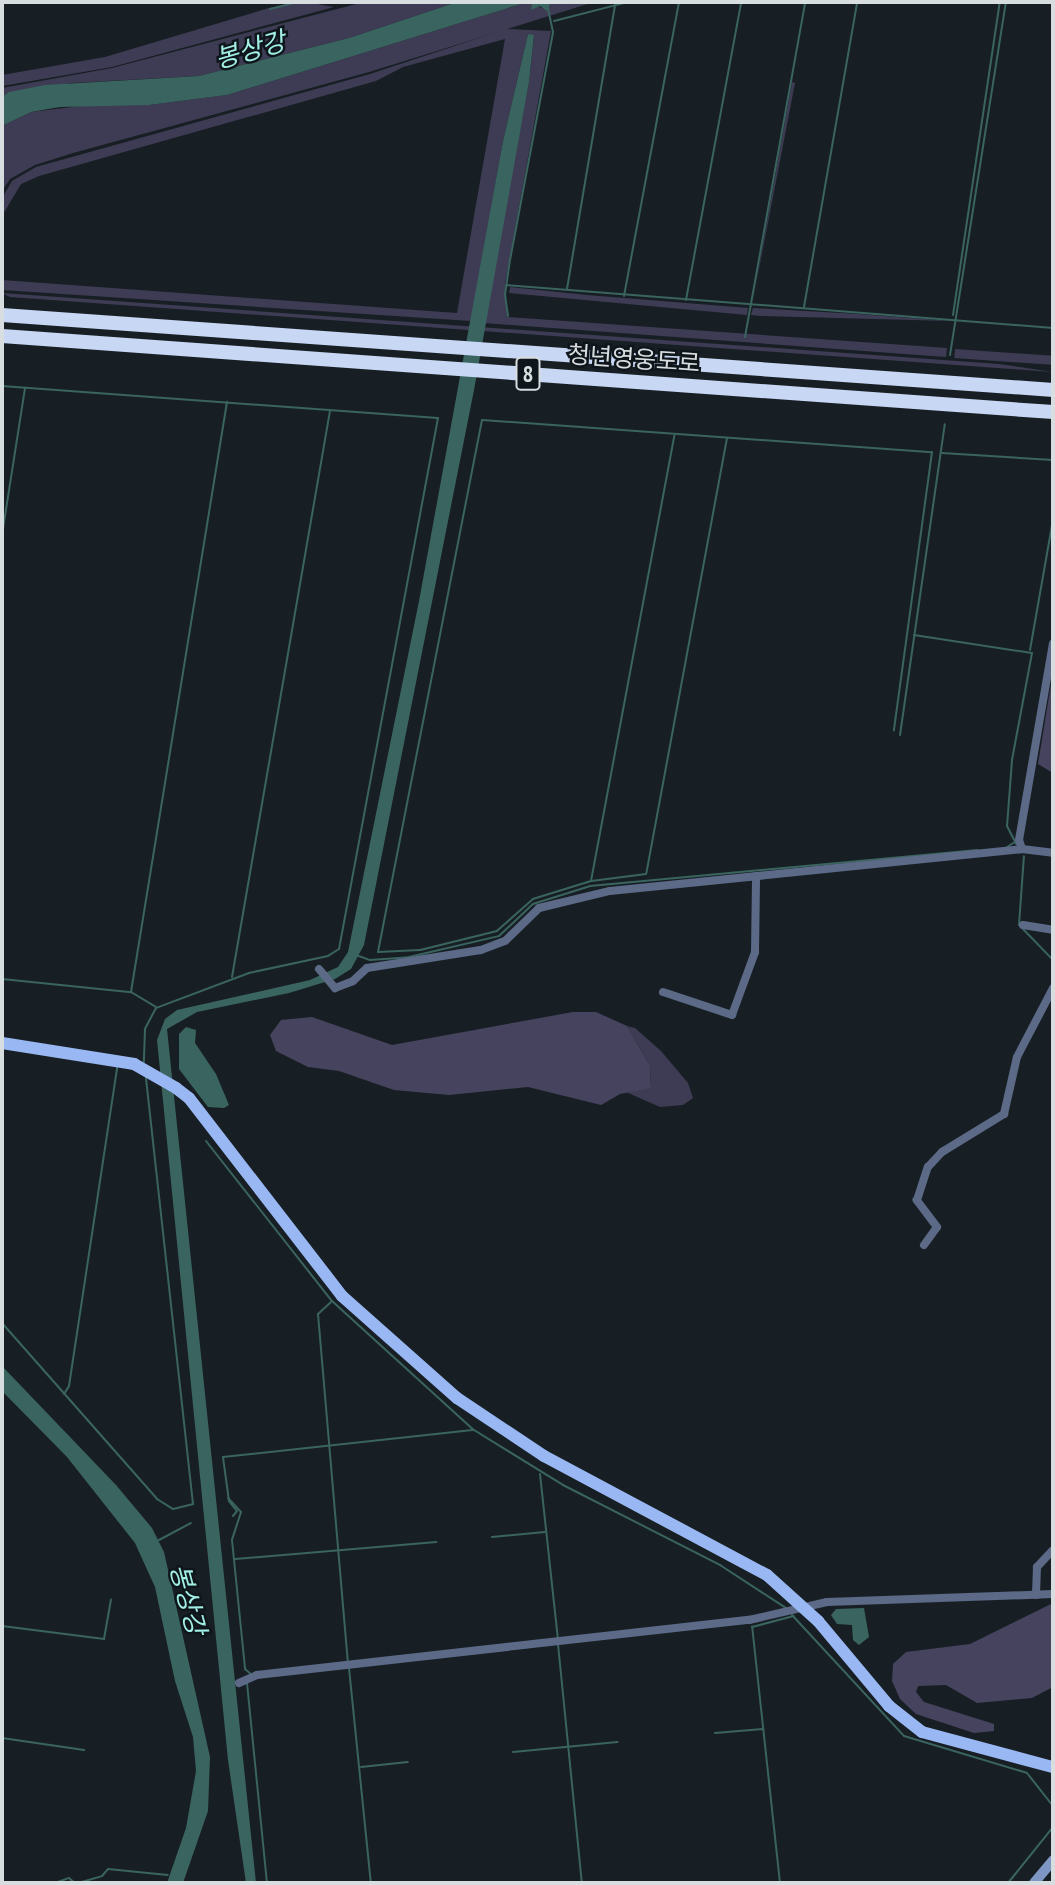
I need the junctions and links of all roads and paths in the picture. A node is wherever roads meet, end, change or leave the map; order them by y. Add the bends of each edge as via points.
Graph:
1 (2, 315) edge
2 (2, 336) edge
3 (1053, 390) edge
4 (1053, 412) edge
5 (1053, 644) edge
6 (1022, 849) junction
7 (1053, 853) edge
8 (756, 876) junction
9 (1023, 925) dead end
10 (1053, 930) edge
11 (322, 970) dead end
12 (1053, 988) edge
13 (663, 992) dead end
14 (2, 1043) edge
15 (924, 1245) dead end
16 (1053, 1550) edge
17 (1053, 1594) edge
18 (1035, 1595) junction
19 (795, 1611) junction
20 (239, 1683) dead end
21 (1053, 1767) edge
22 (1053, 1860) edge
23 (1034, 1883) edge

1 - 3 highway, 청년영웅도로 / 8
2 - 4 highway, 청년영웅도로 / 8
5 - 6 street via 1019,840
6 - 7 street
6 - 8 street
8 - 11 street via 555,901 530,913 505,941 449,957 367,968 354,981 335,988 327,983
8 - 13 street via 755,952 732,1015
9 - 10 street
12 - 15 street via 1017,1057 1004,1114 942,1152 928,1167 917,1200 937,1227
14 - 19 main road via 134,1064 176,1088 189,1098 342,1296 457,1398 544,1456 768,1575
16 - 18 street via 1037,1567
17 - 18 street
18 - 19 street via 827,1602
19 - 20 street via 257,1675
19 - 21 main road via 889,1706 922,1732
22 - 23 main road

